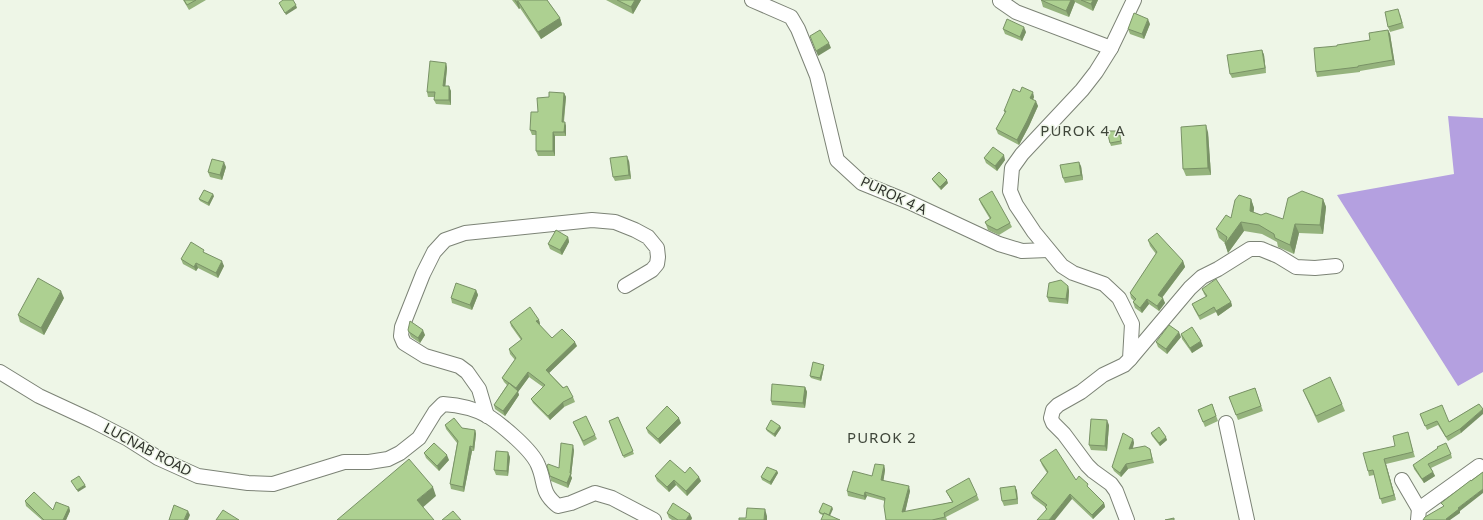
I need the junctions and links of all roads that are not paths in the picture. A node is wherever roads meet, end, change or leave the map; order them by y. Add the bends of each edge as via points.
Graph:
1 (752, 0) edge
2 (1134, 0) edge
3 (1000, 1) edge
4 (1111, 48) junction
5 (1048, 250) junction
6 (1336, 266) dead end
7 (624, 286) dead end
8 (1130, 359) junction
9 (0, 372) edge
10 (488, 416) junction
11 (1226, 423) dead end
12 (1479, 466) dead end
13 (1402, 480) dead end
14 (1419, 515) edge
15 (654, 520) edge
16 (1127, 520) edge
17 (1247, 520) edge

1 - 5 street, PUROK 4 A via 791,17 817,76 837,160 862,183 999,244 1022,251
2 - 4 street
3 - 4 street via 1016,12
4 - 5 street via 1082,90 1012,168 1010,191
5 - 8 street via 1062,266 1073,273 1104,284 1119,298 1132,324
6 - 8 street via 1296,267 1261,249 1250,249 1202,277 1190,288
7 - 10 street via 652,270 657,264 657,248 648,237 615,222 592,220 465,233 445,240 434,252 423,274 402,327 401,336 404,343 425,356 458,366 467,372 479,389
8 - 16 street via 1058,405 1053,410 1051,418 1087,465 1111,484
9 - 10 street, LUCNAB ROAD via 39,396 198,476 248,483 273,484 344,462 388,459 419,438 443,404 458,405
10 - 15 street, LUCNAB ROAD via 528,450 538,465 549,498 558,506 595,493 612,498
11 - 17 street
12 - 14 street
13 - 14 street

